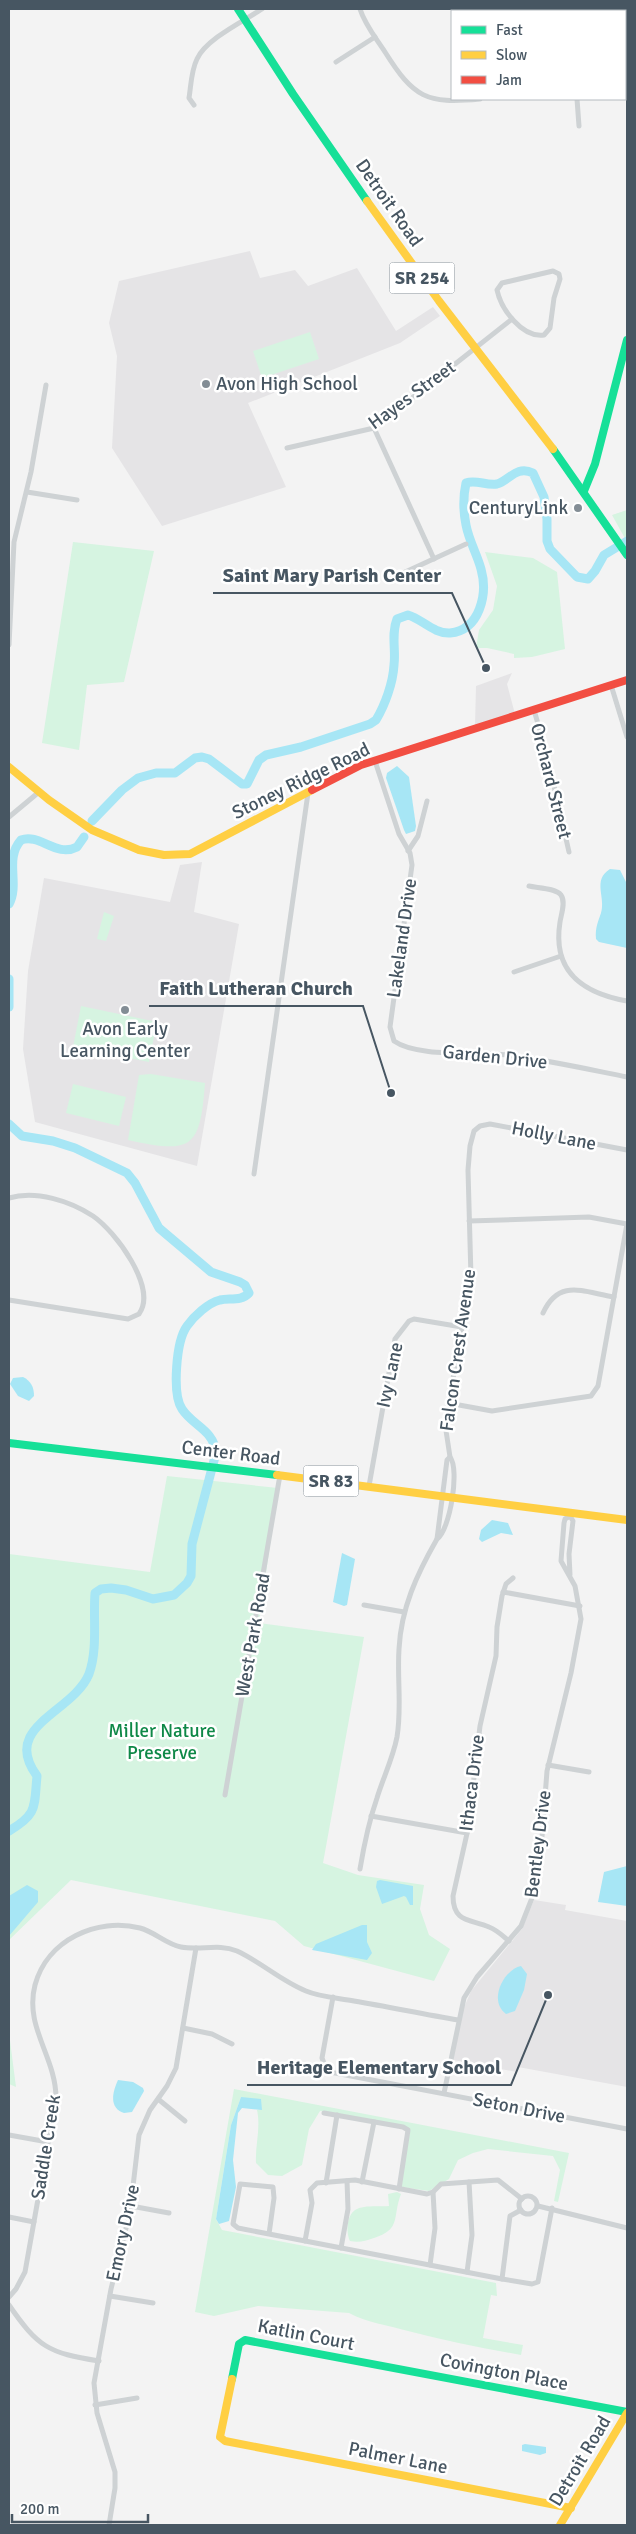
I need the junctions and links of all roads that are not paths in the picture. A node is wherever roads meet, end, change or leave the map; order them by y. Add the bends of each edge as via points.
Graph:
1 (238, 9) edge
2 (262, 9) edge
3 (360, 9) edge
4 (245, 20) junction
5 (375, 37) junction
6 (336, 62) dead end
7 (461, 100) edge
8 (577, 100) edge
9 (194, 105) dead end
10 (579, 126) dead end
11 (512, 319) junction
12 (627, 340) edge
13 (476, 348) junction
14 (46, 385) dead end
15 (374, 428) junction
16 (286, 448) dead end
17 (584, 491) junction
18 (27, 492) junction
19 (77, 500) dead end
20 (466, 544) dead end
21 (625, 552) edge
22 (434, 559) junction
23 (390, 579) dead end
24 (9, 645) edge
25 (627, 680) edge
26 (611, 685) junction
27 (534, 710) junction
28 (627, 737) edge
29 (375, 761) junction
30 (9, 767) edge
31 (39, 792) junction
32 (308, 793) junction
33 (427, 800) dead end
34 (9, 817) edge
35 (408, 851) junction
36 (569, 852) dead end
37 (529, 886) dead end
38 (561, 956) junction
39 (514, 972) dead end
40 (627, 1001) edge
41 (394, 1041) joint
42 (627, 1077) edge
43 (480, 1126) joint
44 (627, 1150) edge
45 (254, 1174) dead end
46 (9, 1198) edge
47 (469, 1221) junction
48 (627, 1224) edge
49 (614, 1297) junction
50 (9, 1300) edge
51 (542, 1313) dead end
52 (462, 1327) junction
53 (448, 1404) junction
54 (9, 1444) edge
55 (450, 1458) junction
56 (280, 1475) junction
57 (369, 1486) junction
58 (442, 1496) junction
59 (452, 1497) junction
60 (570, 1514) junction
61 (627, 1520) edge
62 (437, 1539) junction
63 (512, 1578) dead end
64 (503, 1592) junction
65 (364, 1605) dead end
66 (580, 1606) junction
67 (404, 1612) junction
68 (548, 1765) junction
69 (589, 1772) dead end
70 (226, 1795) dead end
71 (371, 1816) junction
72 (467, 1833) junction
73 (360, 1869) dead end
74 (509, 1941) junction
75 (196, 1948) junction
76 (333, 1997) junction
77 (458, 2020) junction
78 (183, 2028) junction
79 (232, 2044) dead end
80 (444, 2094) junction
81 (158, 2099) junction
82 (324, 2113) dead end
83 (338, 2115) junction
84 (185, 2121) dead end
85 (374, 2122) junction
86 (627, 2129) edge
87 (9, 2135) edge
88 (48, 2142) junction
89 (347, 2181) junction
90 (362, 2182) junction
91 (469, 2182) junction
92 (326, 2183) junction
93 (399, 2189) junction
94 (433, 2192) junction
95 (522, 2199) junction
96 (131, 2206) junction
97 (538, 2206) junction
98 (552, 2208) junction
99 (521, 2210) junction
100 (169, 2213) dead end
101 (9, 2217) edge
102 (34, 2222) junction
103 (627, 2228) edge
104 (269, 2234) junction
105 (305, 2241) junction
106 (341, 2248) junction
107 (430, 2265) junction
108 (467, 2272) junction
109 (502, 2279) junction
110 (110, 2296) junction
111 (9, 2297) edge
112 (153, 2303) dead end
113 (9, 2304) edge
114 (99, 2361) junction
115 (374, 2364) joint
116 (137, 2398) dead end
117 (95, 2405) junction
118 (627, 2412) edge
119 (220, 2437) joint
120 (571, 2508) junction
121 (109, 2525) edge
122 (560, 2525) edge

1 - 4 street, Detroit Road / SR 254
2 - 4 street
3 - 5 street
4 - 9 street via 199,54 189,98
4 - 13 street, Detroit Road / SR 254 via 399,247
5 - 6 street
5 - 7 street via 401,78 417,92 442,101
8 - 10 street
11 - 11 street via 497,293 499,285 553,271 559,274 547,334 537,335 519,327
11 - 13 street, Hayes Street
12 - 17 street via 595,464
13 - 15 street, Hayes Street
13 - 17 street, Detroit Road / SR 254
14 - 18 street
15 - 16 street, Hayes Street
15 - 22 street
17 - 21 street, Detroit Road / SR 254
18 - 19 street
18 - 24 street via 14,542
20 - 22 street
22 - 23 street
25 - 26 street, Stoney Ridge Road
26 - 27 street, Stoney Ridge Road
26 - 28 street
27 - 29 street, Stoney Ridge Road
27 - 36 street, Orchard Street via 548,755
29 - 32 street, Stoney Ridge Road
29 - 35 street, Lakeland Drive via 399,834
30 - 31 street, Stoney Ridge Road
31 - 32 street, Stoney Ridge Road via 89,828 115,842 159,854 181,856
31 - 34 street
32 - 45 street
33 - 35 street, Lakeland Drive via 420,833
35 - 41 street, Lakeland Drive via 412,865 390,1027
37 - 38 street via 561,895 558,937
38 - 39 street
38 - 40 street via 572,975 588,990
41 - 42 street, Garden Drive via 409,1047 462,1054 508,1055
43 - 44 street, Holly Lane via 494,1124
43 - 47 street, Falcon Crest Avenue via 472,1135 468,1157
46 - 50 street via 39,1196 79,1209 103,1224 136,1270 143,1287 143,1307 132,1318
47 - 48 street via 589,1217
47 - 52 street, Falcon Crest Avenue via 471,1277
48 - 49 street
49 - 51 street via 561,1291 552,1297
49 - 53 street via 598,1386 591,1396 496,1411
52 - 53 street, Falcon Crest Avenue
52 - 57 street, Ivy Lane via 414,1319 395,1339
53 - 55 street, Falcon Crest Avenue via 445,1430
54 - 56 street, Center Road / SR 83
55 - 58 street, Falcon Crest Avenue
55 - 59 street, Falcon Crest Avenue via 454,1468
56 - 57 street, Center Road / SR 83
56 - 70 street, West Park Road
57 - 58 street, Center Road / SR 83
58 - 59 street, Center Road / SR 83
58 - 62 street, Falcon Crest Avenue
59 - 60 street, Center Road / SR 83
59 - 62 street, Falcon Crest Avenue via 447,1524
60 - 61 street, Center Road / SR 83
60 - 66 street, Bentley Drive via 573,1521 570,1575
62 - 67 street, Falcon Crest Avenue via 415,1579
63 - 64 street, Ithaca Drive
64 - 66 street
64 - 72 street, Ithaca Drive via 496,1656 480,1726
65 - 67 street
66 - 68 street, Bentley Drive via 571,1673
67 - 71 street, Falcon Crest Avenue via 399,1650 399,1726
68 - 69 street
68 - 74 street, Bentley Drive via 541,1850 532,1898 524,1920
71 - 72 street
71 - 73 street, Falcon Crest Avenue
72 - 74 street, Ithaca Drive via 453,1890 454,1907 466,1921 490,1927
74 - 77 street, Bentley Drive via 472,1984
75 - 76 street, Saddle Creek via 218,1946 236,1950 306,1991
75 - 78 street, Emory Drive
75 - 88 street, Saddle Creek via 175,1946 141,1929 108,1925 74,1936 49,1957 36,1983 32,2006 36,2031 56,2087
76 - 77 street, Saddle Creek
76 - 80 street, Seton Drive via 322,2058 324,2066 334,2073
77 - 80 street, Bentley Drive
78 - 79 street via 212,2034
78 - 81 street, Emory Drive via 176,2068
80 - 86 street, Seton Drive
81 - 84 street
81 - 96 street, Emory Drive via 139,2136
82 - 83 street
83 - 85 street
83 - 92 street
85 - 90 street
85 - 93 street via 408,2130
87 - 88 street
88 - 102 street, Saddle Creek
89 - 90 street
89 - 92 street
89 - 106 street via 348,2209
90 - 93 street
91 - 94 street via 442,2184
91 - 95 street via 498,2180
91 - 108 street via 472,2235
92 - 105 street via 316,2183 310,2190 312,2203
93 - 94 street via 427,2194
94 - 107 street via 435,2228
95 - 97 street via 532,2197
95 - 99 street
96 - 100 street
96 - 110 street, Emory Drive
97 - 98 street
97 - 99 street via 531,2214
98 - 103 street
98 - 109 street via 538,2282
99 - 109 street via 510,2216
101 - 102 street
102 - 111 street, Saddle Creek via 23,2276
104 - 104 street via 238,2228 233,2224 240,2184 273,2187
104 - 105 street
105 - 106 street
106 - 107 street
107 - 108 street
108 - 109 street
110 - 112 street
110 - 114 street, Emory Drive
113 - 114 street via 33,2338 45,2347
114 - 117 street, Emory Drive via 94,2387
115 - 118 street, Covington Place
115 - 119 street, Katlin Court via 243,2340 238,2346
116 - 117 street
117 - 121 street, Emory Drive via 115,2472
118 - 120 street, Detroit Road
119 - 120 street, Palmer Lane via 229,2442
120 - 122 street, Detroit Road

